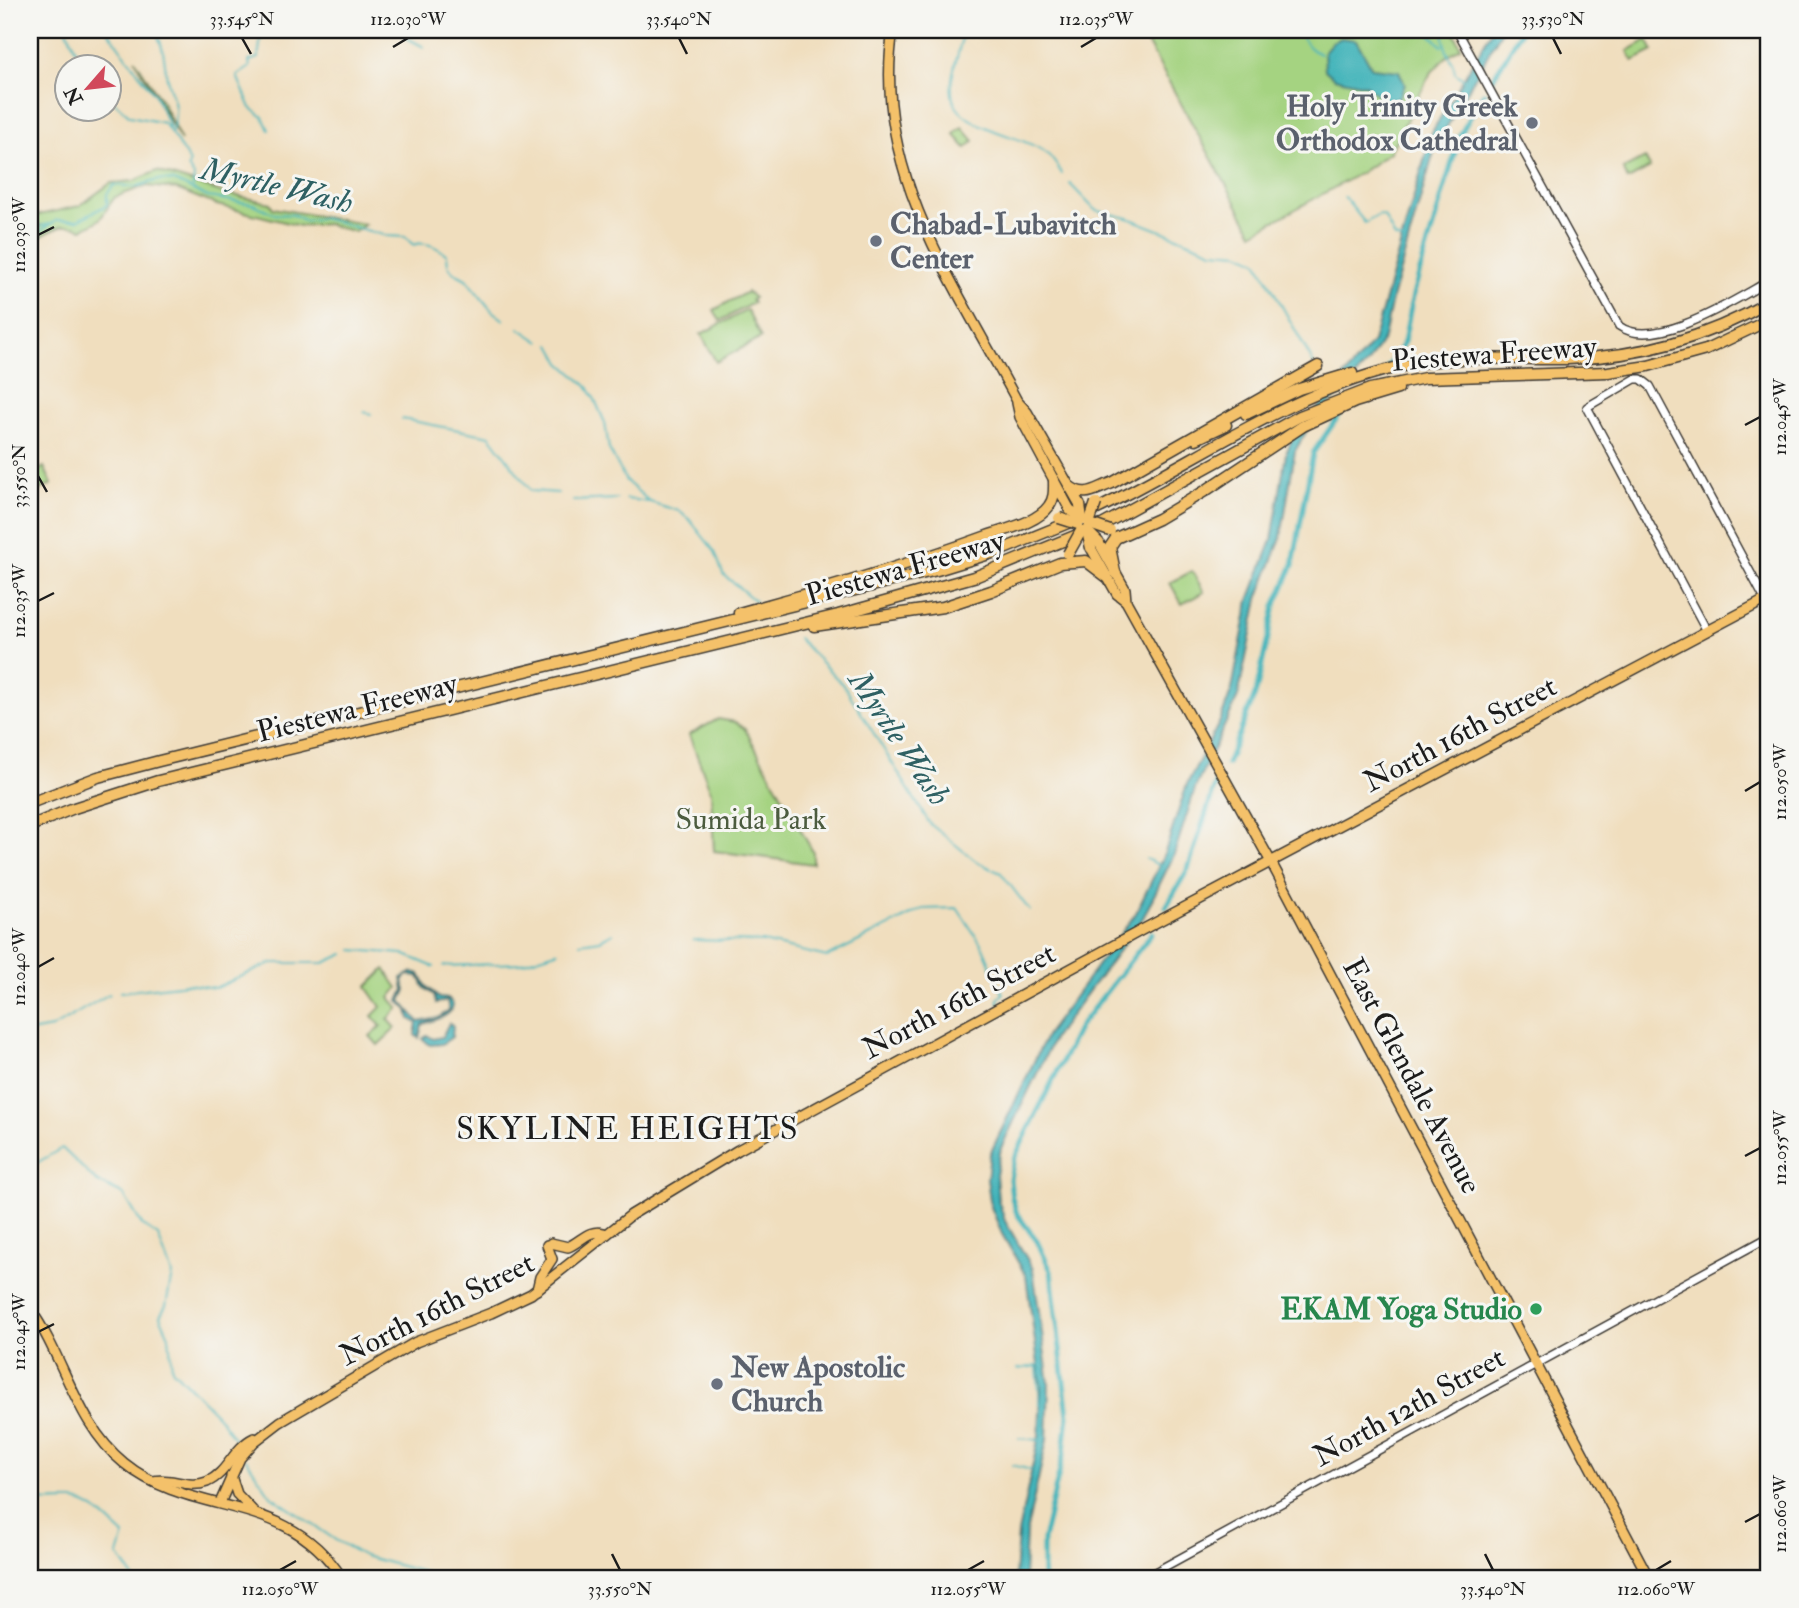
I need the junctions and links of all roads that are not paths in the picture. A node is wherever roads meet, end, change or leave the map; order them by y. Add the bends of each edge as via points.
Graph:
1 (893, 30) edge
2 (1457, 30) edge
3 (1769, 281) edge
4 (1769, 302) edge
5 (1769, 320) edge
6 (1318, 366) dead end
7 (1391, 369) junction
8 (1394, 386) junction
9 (1017, 401) junction
10 (1186, 443) junction
11 (1054, 480) junction
12 (1112, 483) junction
13 (1069, 486) junction
14 (1075, 508) junction
15 (1034, 518) junction
16 (1085, 525) junction
17 (1130, 530) junction
18 (1095, 545) joint
19 (1060, 563) junction
20 (1111, 575) junction
21 (1768, 602) edge
22 (701, 629) junction
23 (1707, 631) junction
24 (711, 646) junction
25 (30, 803) edge
26 (30, 826) edge
27 (1271, 862) junction
28 (604, 1233) junction
29 (1769, 1237) edge
30 (537, 1290) junction
31 (30, 1309) edge
32 (1536, 1364) junction
33 (238, 1456) junction
34 (232, 1474) junction
35 (153, 1481) junction
36 (220, 1503) junction
37 (254, 1512) junction
38 (342, 1578) edge
39 (1144, 1578) edge
40 (1649, 1578) edge

1 - 9 main road via 889,97 895,146 911,200
2 - 3 street via 1613,319 1627,331 1649,333 1682,325
4 - 7 highway, Piestewa Freeway via 1704,334 1643,352 1568,359 1476,359
5 - 8 highway, Piestewa Freeway via 1706,350 1648,366 1608,372 1425,379
6 - 10 highway
7 - 10 highway via 1313,384
7 - 22 highway, Piestewa Freeway via 1308,396 1104,506 1031,539 937,570
8 - 17 highway via 1293,432 1205,491
8 - 24 highway, Piestewa Freeway via 1357,393 1300,416 1118,516 1004,566
9 - 11 main road via 1020,417
9 - 13 main road
10 - 12 highway
11 - 14 main road
11 - 15 highway via 1052,502
12 - 13 highway via 1087,494
12 - 16 highway, bridge
13 - 14 main road
14 - 16 highway, bridge
15 - 16 highway, bridge
15 - 22 highway via 907,565 717,620
16 - 17 highway, bridge
16 - 18 highway, bridge
16 - 19 highway, bridge
17 - 20 highway via 1110,544
18 - 20 main road, East Glendale Avenue
19 - 20 highway via 1086,561
19 - 24 highway via 943,607
20 - 27 main road, East Glendale Avenue via 1116,594 1126,601
21 - 23 main road, North 16th Street
21 - 23 street via 1650,386 1641,379 1631,382 1587,407
22 - 25 highway, Piestewa Freeway via 147,764
23 - 27 main road, North 16th Street
24 - 26 highway, Piestewa Freeway via 159,781
27 - 28 main road, North 16th Street via 825,1101
27 - 32 main road, East Glendale Avenue
28 - 30 main road, North 16th Street
28 - 30 main road via 587,1234 568,1247 549,1244 552,1259
29 - 32 street, North 12th Street
30 - 33 main road, North 16th Street via 401,1350 264,1433
31 - 35 main road via 89,1423 124,1463
32 - 39 street, North 12th Street
32 - 40 main road, East Glendale Avenue
33 - 34 main road, North 16th Street
33 - 35 main road via 209,1481 188,1485 166,1478
34 - 36 main road, North 16th Street
34 - 37 main road via 237,1494
35 - 36 main road
36 - 37 main road
37 - 38 main road via 278,1521 313,1544

